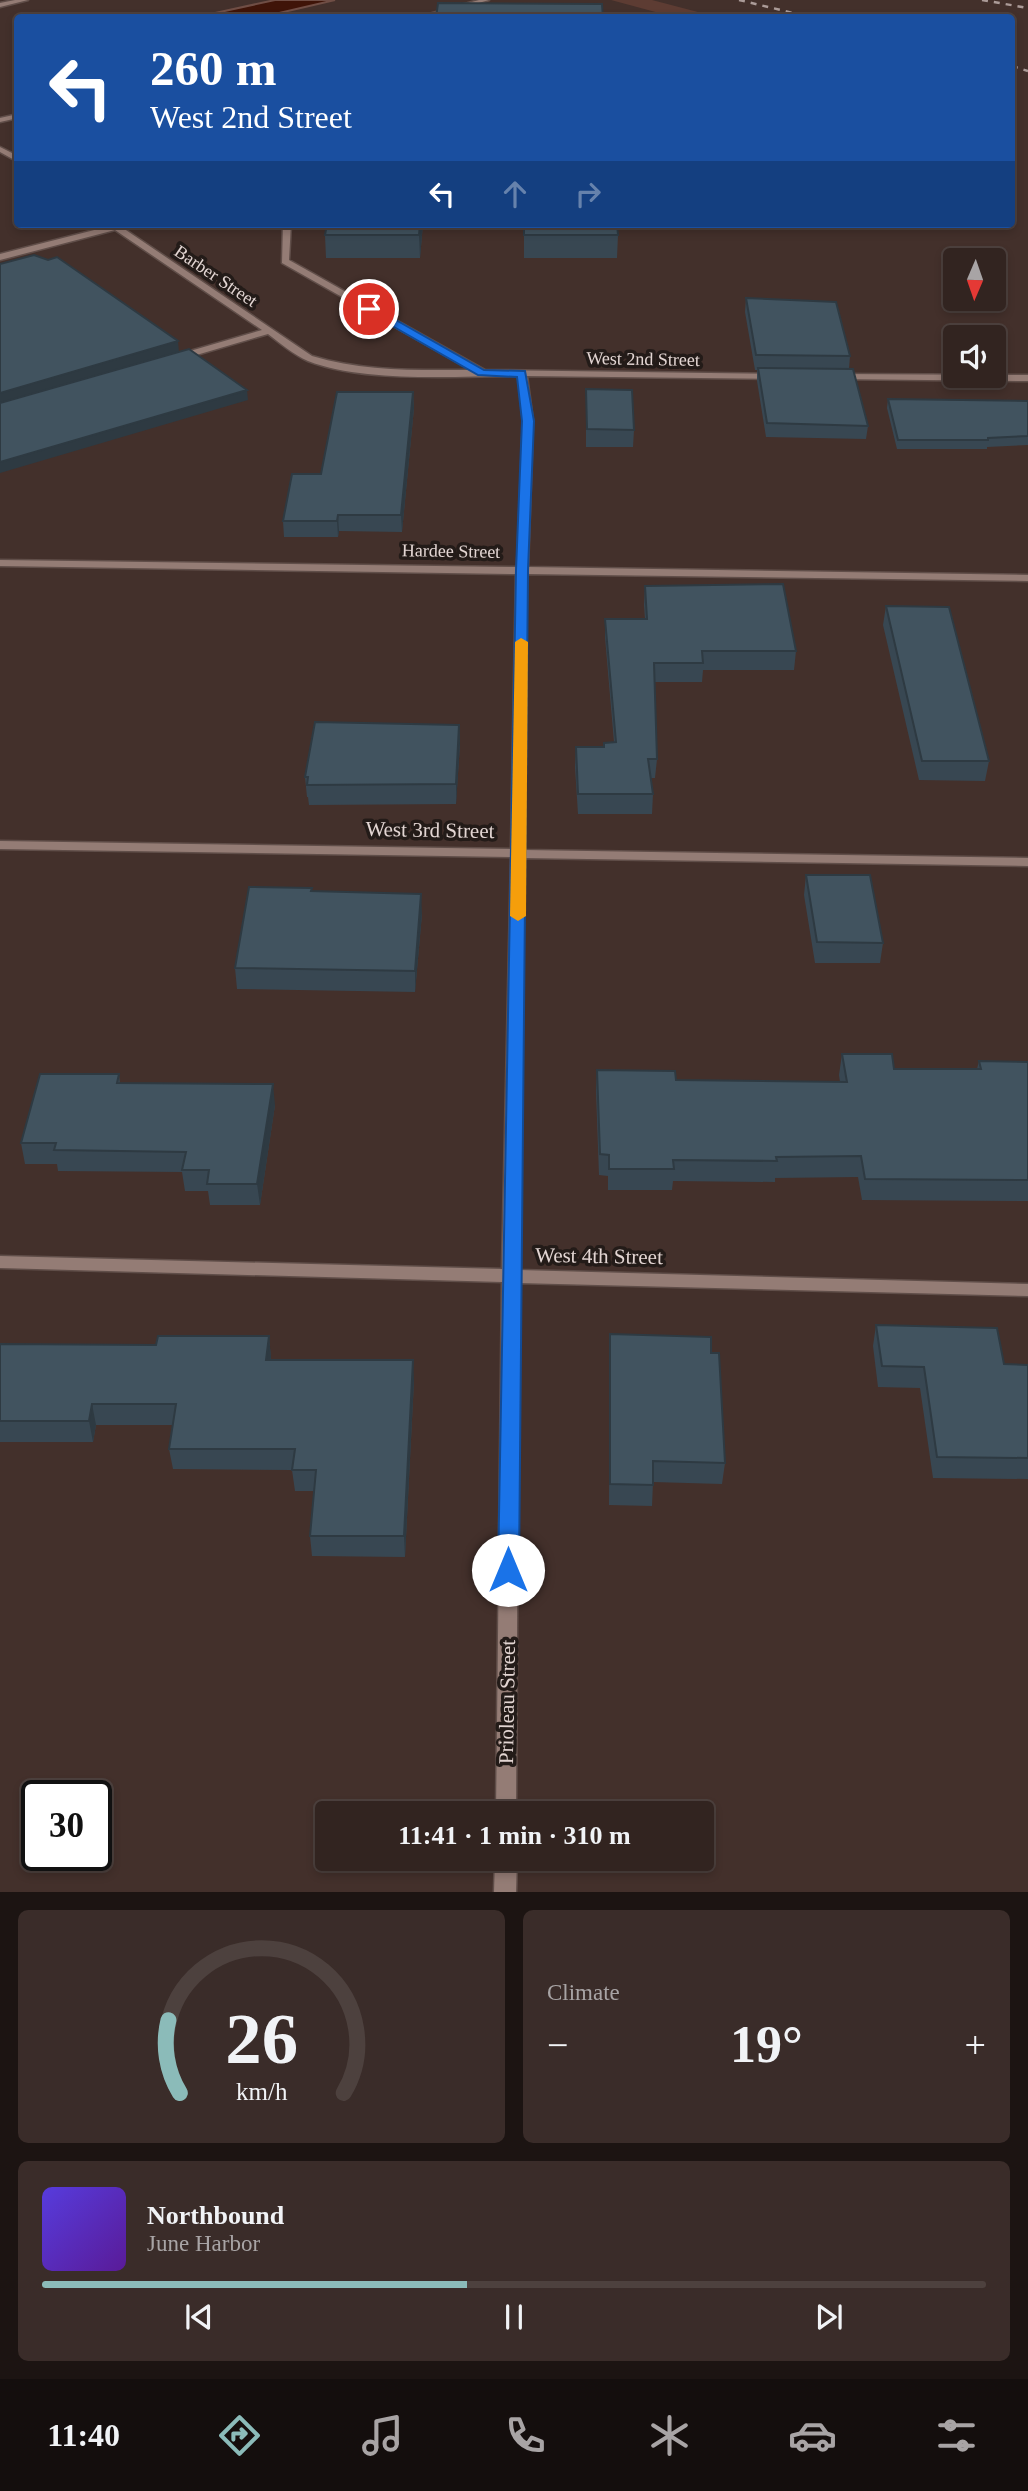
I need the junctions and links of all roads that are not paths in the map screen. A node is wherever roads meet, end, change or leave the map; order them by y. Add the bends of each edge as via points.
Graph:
1 (25, 0) edge
2 (486, 0) edge
3 (0, 5) edge
4 (433, 14) edge
5 (103, 228) edge
6 (118, 228) edge
7 (287, 228) edge
8 (0, 257) edge
9 (268, 331) junction
10 (165, 361) edge
11 (482, 373) junction
12 (522, 373) junction
13 (790, 376) edge
14 (832, 376) edge
15 (1028, 379) edge
16 (0, 563) edge
17 (522, 570) junction
18 (1028, 578) edge
19 (0, 845) edge
20 (519, 853) junction
21 (1028, 862) edge
22 (0, 1262) edge
23 (511, 1276) junction
24 (1028, 1290) edge
25 (506, 1801) edge
26 (506, 1871) edge
27 (506, 1892) edge

1 - 3 street
2 - 4 street
5 - 8 street
6 - 9 street, Barber Street
7 - 11 street via 285,261
9 - 10 street
9 - 11 street, West 2nd Street via 309,358 338,367
11 - 12 street, West 2nd Street
12 - 13 street, West 2nd Street
12 - 17 street, Prioleau Street via 528,421
14 - 15 street
16 - 17 street, Hardee Street
17 - 18 street, Hardee Street
17 - 20 street, Prioleau Street
19 - 20 street, West 3rd Street
20 - 21 street, West 3rd Street
20 - 23 street, Prioleau Street
22 - 23 street, West 4th Street
23 - 24 street, West 4th Street
23 - 25 street, Prioleau Street
26 - 27 street

